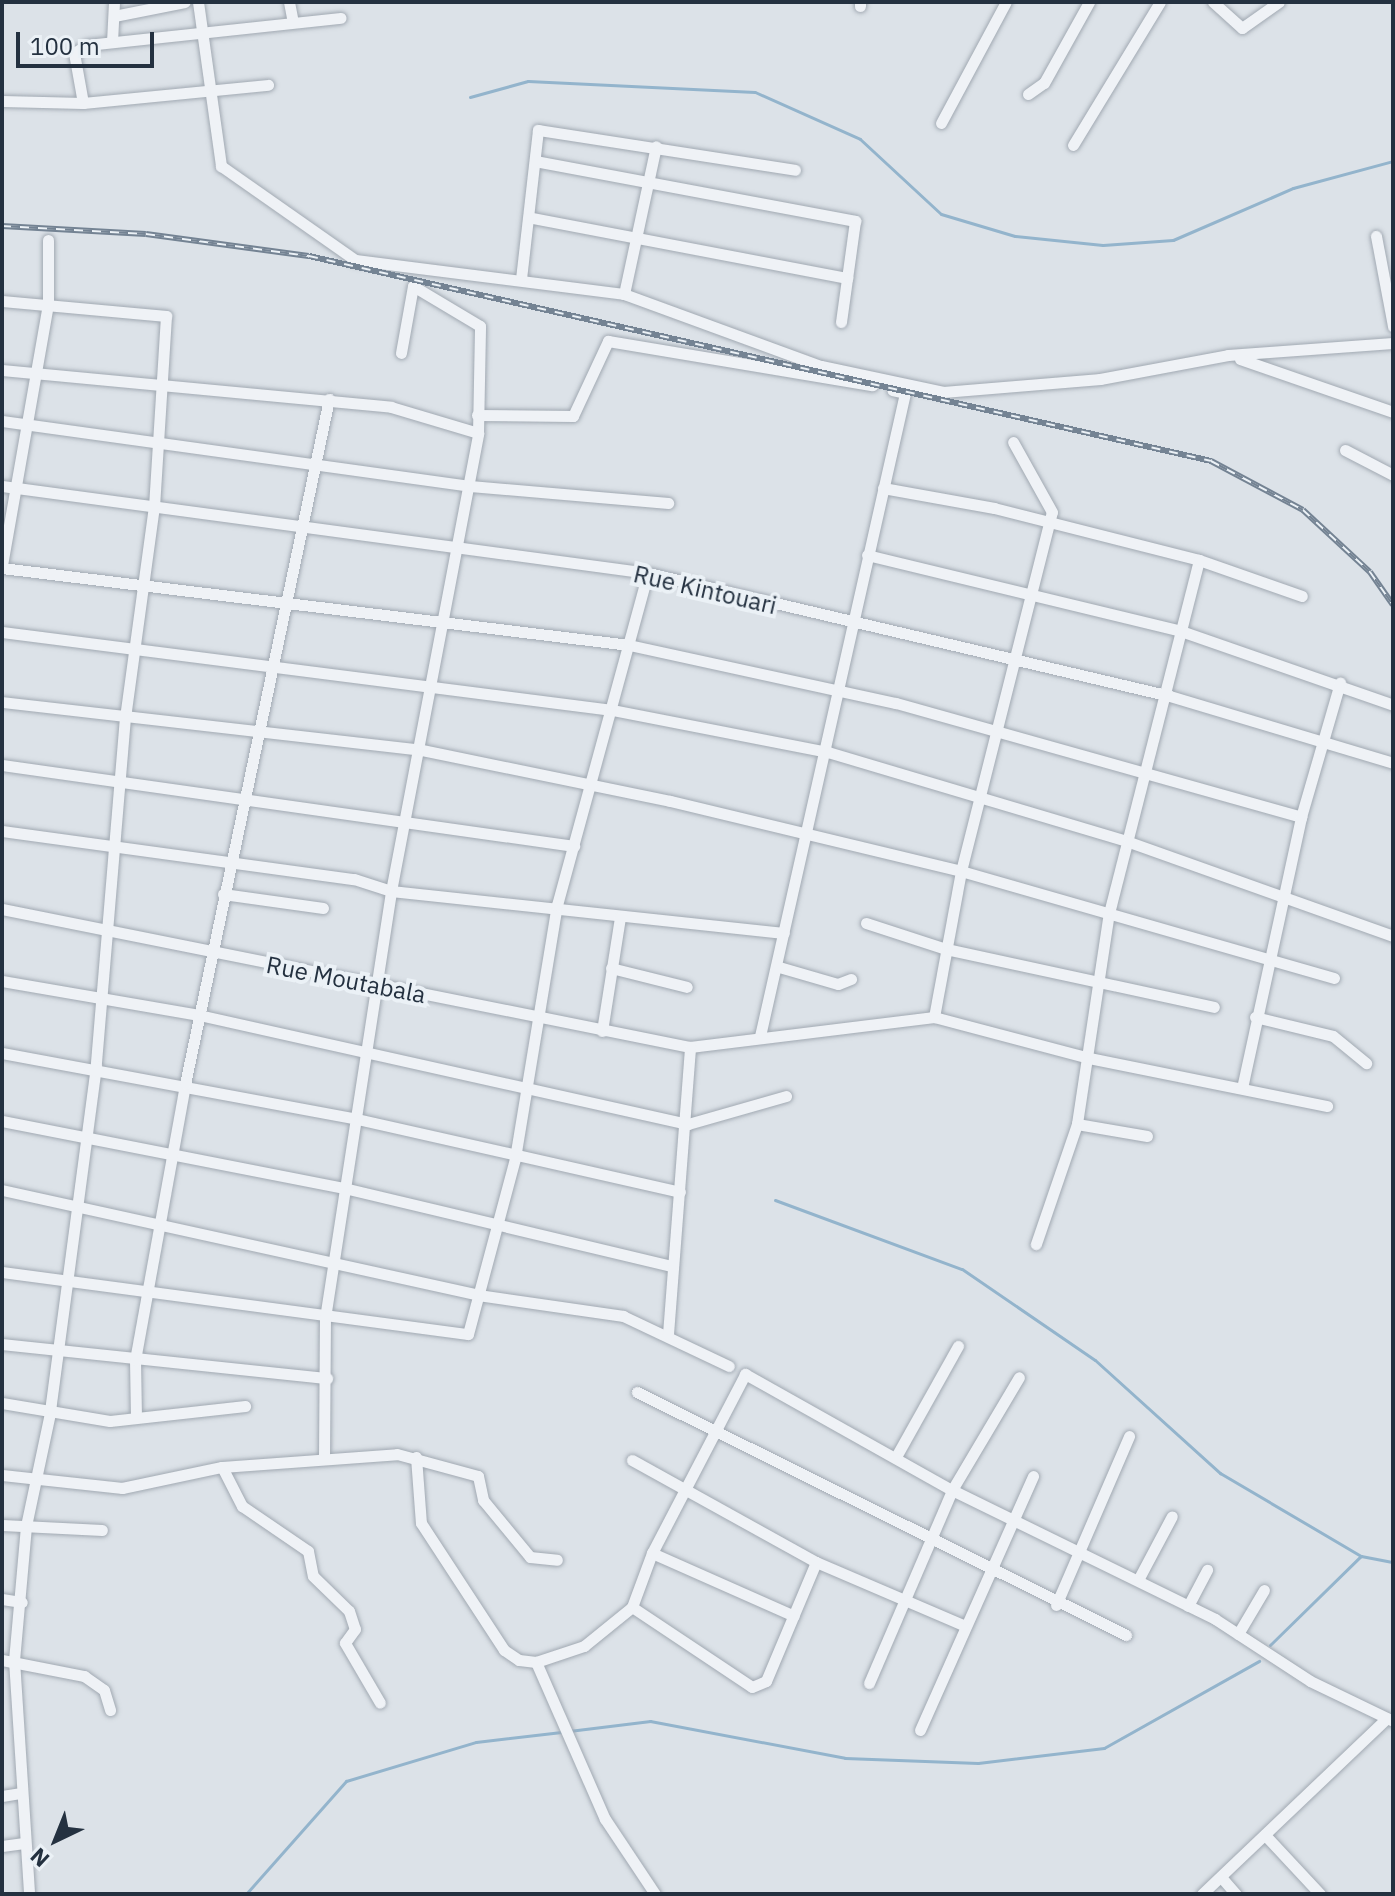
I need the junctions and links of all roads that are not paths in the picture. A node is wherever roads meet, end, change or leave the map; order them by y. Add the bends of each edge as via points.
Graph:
1 (114, 2) edge
2 (185, 2) edge
3 (198, 2) edge
4 (289, 2) edge
5 (1006, 2) edge
6 (1089, 2) edge
7 (1160, 2) edge
8 (1213, 2) edge
9 (1279, 2) edge
10 (114, 16) junction
11 (341, 18) dead end
12 (293, 22) junction
13 (206, 32) junction
14 (112, 42) junction
15 (268, 85) dead end
16 (214, 91) junction
17 (1028, 94) dead end
18 (2, 101) edge
19 (83, 103) junction
20 (941, 123) dead end
21 (1073, 145) dead end
22 (656, 146) junction
23 (535, 161) junction
24 (795, 170) dead end
25 (649, 181) junction
26 (532, 218) junction
27 (1376, 236) dead end
28 (634, 237) junction
29 (48, 240) dead end
30 (847, 278) junction
31 (521, 279) junction
32 (624, 294) junction
33 (2, 301) edge
34 (48, 304) junction
35 (841, 322) dead end
36 (1393, 326) edge
37 (1393, 343) edge
38 (401, 353) dead end
39 (1228, 355) junction
40 (2, 370) edge
41 (37, 374) junction
42 (163, 383) junction
43 (329, 399) junction
44 (1393, 412) edge
45 (477, 415) junction
46 (2, 421) edge
47 (26, 423) junction
48 (478, 433) junction
49 (157, 439) junction
50 (1013, 442) dead end
51 (1345, 450) dead end
52 (315, 463) junction
53 (1393, 475) edge
54 (2, 486) edge
55 (470, 486) junction
56 (17, 488) junction
57 (883, 488) junction
58 (668, 503) dead end
59 (154, 506) junction
60 (1049, 521) junction
61 (303, 527) junction
62 (457, 547) junction
63 (867, 555) junction
64 (1199, 560) junction
65 (2, 566) edge
66 (648, 573) junction
67 (140, 582) junction
68 (1029, 590) junction
69 (1302, 596) dead end
70 (283, 600) junction
71 (441, 620) junction
72 (851, 626) junction
73 (1181, 631) junction
74 (2, 632) edge
75 (629, 645) junction
76 (133, 646) junction
77 (1015, 661) junction
78 (272, 666) junction
79 (1340, 683) junction
80 (428, 688) junction
81 (838, 690) junction
82 (1170, 696) junction
83 (2, 702) edge
84 (1393, 705) edge
85 (612, 710) junction
86 (125, 717) junction
87 (258, 730) junction
88 (993, 734) junction
89 (1323, 745) junction
90 (417, 749) junction
91 (828, 752) junction
92 (1393, 763) edge
93 (2, 765) edge
94 (1145, 776) junction
95 (122, 782) junction
96 (591, 784) junction
97 (245, 796) junction
98 (978, 800) junction
99 (1301, 817) junction
100 (404, 822) junction
101 (2, 831) edge
102 (810, 832) junction
103 (1129, 842) junction
104 (115, 846) junction
105 (574, 846) junction
106 (230, 861) junction
107 (961, 871) junction
108 (391, 891) junction
109 (223, 894) junction
110 (1283, 894) junction
111 (557, 905) junction
112 (323, 908) dead end
113 (2, 909) edge
114 (1109, 912) junction
115 (620, 917) junction
116 (866, 923) dead end
117 (106, 931) junction
118 (784, 933) junction
119 (1393, 936) edge
120 (946, 949) junction
121 (212, 953) junction
122 (1269, 956) junction
123 (779, 967) junction
124 (611, 968) junction
125 (1334, 978) dead end
126 (851, 979) dead end
127 (2, 981) edge
128 (1102, 983) junction
129 (380, 987) junction
130 (687, 987) dead end
131 (101, 995) junction
132 (1214, 1007) dead end
133 (199, 1015) junction
134 (535, 1017) junction
135 (934, 1017) junction
136 (1255, 1017) junction
137 (602, 1031) junction
138 (760, 1036) junction
139 (690, 1047) junction
140 (2, 1053) edge
141 (368, 1054) junction
142 (1089, 1058) junction
143 (1366, 1063) dead end
144 (96, 1066) junction
145 (185, 1084) junction
146 (1242, 1088) junction
147 (528, 1092) junction
148 (786, 1096) dead end
149 (1327, 1106) dead end
150 (357, 1119) junction
151 (2, 1121) edge
152 (688, 1124) junction
153 (1077, 1124) junction
154 (1147, 1136) dead end
155 (87, 1138) junction
156 (176, 1155) junction
157 (515, 1158) junction
158 (344, 1188) junction
159 (2, 1190) edge
160 (680, 1192) junction
161 (78, 1205) junction
162 (161, 1222) junction
163 (495, 1227) junction
164 (1036, 1244) dead end
165 (337, 1266) junction
166 (672, 1266) junction
167 (2, 1272) edge
168 (65, 1281) junction
169 (146, 1293) junction
170 (478, 1295) junction
171 (325, 1318) junction
172 (668, 1334) junction
173 (2, 1344) edge
174 (958, 1346) dead end
175 (54, 1351) junction
176 (135, 1360) junction
177 (729, 1366) dead end
178 (1019, 1377) dead end
179 (327, 1378) junction
180 (637, 1392) dead end
181 (2, 1403) edge
182 (245, 1406) dead end
183 (50, 1413) junction
184 (136, 1417) junction
185 (718, 1434) junction
186 (1129, 1436) dead end
187 (897, 1455) junction
188 (416, 1457) junction
189 (324, 1458) junction
190 (632, 1460) dead end
191 (222, 1467) junction
192 (2, 1475) edge
193 (1033, 1476) dead end
194 (38, 1480) junction
195 (952, 1490) junction
196 (686, 1493) junction
197 (1172, 1516) dead end
198 (1013, 1520) junction
199 (2, 1525) edge
200 (26, 1526) junction
201 (102, 1530) dead end
202 (929, 1541) junction
203 (1077, 1551) junction
204 (652, 1553) junction
205 (557, 1560) dead end
206 (816, 1562) junction
207 (989, 1568) junction
208 (1207, 1570) dead end
209 (1138, 1580) junction
210 (1264, 1590) dead end
211 (2, 1599) edge
212 (22, 1602) junction
213 (902, 1604) junction
214 (1056, 1605) junction
215 (1188, 1606) junction
216 (632, 1607) junction
217 (794, 1616) junction
218 (963, 1625) junction
219 (1238, 1634) junction
220 (1126, 1635) dead end
221 (8, 1660) edge
222 (536, 1662) junction
223 (869, 1683) dead end
224 (380, 1703) dead end
225 (110, 1710) dead end
226 (16, 1715) junction
227 (2, 1717) edge
228 (1390, 1719) edge
229 (920, 1730) dead end
230 (20, 1793) junction
231 (2, 1796) edge
232 (1265, 1835) junction
233 (24, 1843) junction
234 (2, 1846) edge
235 (1221, 1877) junction
236 (29, 1894) edge
237 (655, 1894) edge
238 (1202, 1894) edge
239 (1236, 1894) edge
240 (1320, 1894) edge

1 - 10 street
2 - 10 street
3 - 13 street
4 - 12 street
5 - 20 street
6 - 17 street via 1044,83
7 - 21 street
8 - 9 street via 1242,28
10 - 14 street
11 - 12 street
12 - 13 street
13 - 14 street
13 - 16 street
14 - 19 street via 74,53
15 - 16 street
16 - 19 street
16 - 31 street via 221,166 355,260
18 - 19 street
22 - 23 street via 538,130
22 - 24 street
22 - 25 street
23 - 25 street
23 - 26 street
25 - 28 street
25 - 30 street via 855,221
26 - 28 street
26 - 31 street
27 - 36 street
28 - 30 street
28 - 32 street
29 - 34 street
30 - 35 street
31 - 32 street
32 - 39 street via 821,366 943,392 1100,379
33 - 34 street
34 - 41 street
34 - 42 street via 166,316
37 - 39 street
38 - 45 street via 413,286 480,326
39 - 44 street
40 - 41 street
41 - 42 street
41 - 47 street
42 - 43 street
42 - 49 street
43 - 48 street via 391,407
43 - 52 street
45 - 48 street
45 - 57 street via 573,416 608,341 775,367 905,393
46 - 47 street
47 - 49 street
47 - 56 street
48 - 55 street
49 - 52 street
49 - 59 street
50 - 60 street via 1052,506
51 - 53 street
52 - 55 street
52 - 61 street
54 - 56 street, Rue Kintouari
55 - 58 street
55 - 62 street
56 - 59 street, Rue Kintouari
56 - 65 street
57 - 60 street
57 - 63 street
59 - 61 street, Rue Kintouari
59 - 67 street
60 - 64 street
60 - 68 street
61 - 62 street, Rue Kintouari
61 - 70 street
62 - 66 street, Rue Kintouari
62 - 71 street
63 - 68 street
63 - 72 street
64 - 69 street
64 - 73 street
65 - 67 street
66 - 72 street, Rue Kintouari
66 - 75 street
67 - 70 street
67 - 76 street
68 - 73 street
68 - 77 street
70 - 71 street
70 - 78 street
71 - 75 street
71 - 80 street
72 - 77 street, Rue Kintouari
72 - 81 street
73 - 79 street
73 - 82 street
74 - 76 street
75 - 81 street
75 - 85 street
76 - 78 street
76 - 86 street
77 - 82 street, Rue Kintouari
77 - 88 street
78 - 80 street
78 - 87 street
79 - 84 street
79 - 89 street
80 - 85 street
80 - 90 street
81 - 88 street
81 - 91 street
82 - 89 street, Rue Kintouari
82 - 94 street
83 - 86 street
85 - 91 street
85 - 96 street
86 - 87 street
86 - 95 street
87 - 90 street
87 - 97 street
88 - 94 street
88 - 98 street
89 - 92 street, Rue Kintouari
89 - 99 street
90 - 96 street
90 - 100 street
91 - 98 street
91 - 102 street
93 - 95 street
94 - 99 street
94 - 103 street
95 - 97 street
95 - 104 street
96 - 102 street
96 - 105 street
97 - 100 street
97 - 106 street
98 - 103 street
98 - 107 street
99 - 110 street
100 - 105 street
100 - 108 street
101 - 104 street
102 - 107 street
102 - 118 street
103 - 110 street
103 - 114 street
104 - 106 street
104 - 117 street
105 - 111 street
106 - 108 street
106 - 109 street
107 - 114 street
107 - 120 street
108 - 111 street
108 - 129 street
109 - 112 street
109 - 121 street
110 - 119 street
110 - 122 street
111 - 115 street
111 - 134 street
113 - 117 street, Rue Moutabala
114 - 122 street
114 - 128 street
115 - 118 street
115 - 124 street
116 - 120 street
117 - 121 street, Rue Moutabala
117 - 131 street
118 - 123 street
120 - 128 street
120 - 135 street
121 - 129 street, Rue Moutabala
121 - 133 street
122 - 125 street
122 - 136 street
123 - 126 street via 838,984
123 - 138 street
124 - 130 street
124 - 137 street
127 - 131 street
128 - 132 street
128 - 142 street
129 - 134 street, Rue Moutabala
129 - 141 street
131 - 133 street
131 - 144 street
133 - 141 street
133 - 145 street
134 - 137 street, Rue Moutabala
134 - 147 street
135 - 138 street, Rue Moutabala
135 - 142 street
136 - 143 street via 1333,1036
136 - 146 street
137 - 139 street, Rue Moutabala
138 - 139 street, Rue Moutabala
139 - 152 street
140 - 144 street
141 - 147 street
141 - 150 street
142 - 146 street
142 - 153 street
144 - 145 street
144 - 155 street
145 - 150 street
145 - 156 street
146 - 149 street
147 - 152 street
147 - 157 street
148 - 152 street
150 - 157 street
150 - 158 street
151 - 155 street
152 - 160 street
153 - 154 street
153 - 164 street
155 - 156 street
155 - 161 street
156 - 158 street
156 - 162 street
157 - 160 street
157 - 163 street
158 - 163 street
158 - 165 street
159 - 161 street
160 - 166 street
161 - 162 street
161 - 168 street
162 - 165 street
162 - 169 street
163 - 166 street
163 - 170 street
165 - 170 street
165 - 171 street
166 - 172 street
167 - 168 street
168 - 169 street
168 - 175 street
169 - 171 street
169 - 176 street
170 - 171 street via 468,1334
170 - 172 street via 623,1316
171 - 179 street
172 - 177 street
173 - 175 street
174 - 187 street
175 - 176 street
175 - 183 street
176 - 179 street
176 - 184 street
178 - 195 street
179 - 189 street
180 - 185 street
181 - 183 street
182 - 184 street
183 - 184 street
183 - 194 street
185 - 187 street via 745,1374
185 - 196 street
185 - 202 street
186 - 203 street
187 - 195 street
188 - 189 street
188 - 205 street via 478,1476 483,1500 530,1557
188 - 222 street via 426,1531 504,1650
189 - 191 street
190 - 196 street
191 - 194 street via 122,1488
191 - 224 street via 242,1506 308,1551 313,1576 349,1611 355,1629 345,1643
192 - 194 street
193 - 198 street
194 - 200 street
195 - 198 street
195 - 202 street
196 - 204 street
196 - 206 street
197 - 209 street
198 - 203 street
198 - 207 street
199 - 200 street
200 - 201 street
200 - 212 street
202 - 207 street
202 - 213 street
203 - 209 street
203 - 214 street
204 - 216 street
204 - 217 street
206 - 213 street
206 - 217 street
207 - 214 street
207 - 218 street
208 - 215 street
209 - 215 street
210 - 219 street
211 - 212 street
212 - 221 street
213 - 218 street
213 - 223 street
214 - 220 street
215 - 219 street
216 - 217 street via 752,1687 766,1681
216 - 222 street via 593,1642
218 - 229 street
219 - 228 street via 1310,1681
221 - 225 street via 84,1676 104,1690
221 - 226 street
222 - 237 street via 605,1819
226 - 227 street
226 - 230 street
228 - 232 street
230 - 231 street
230 - 233 street
232 - 235 street
232 - 240 street
233 - 234 street
233 - 236 street
235 - 238 street
235 - 239 street

